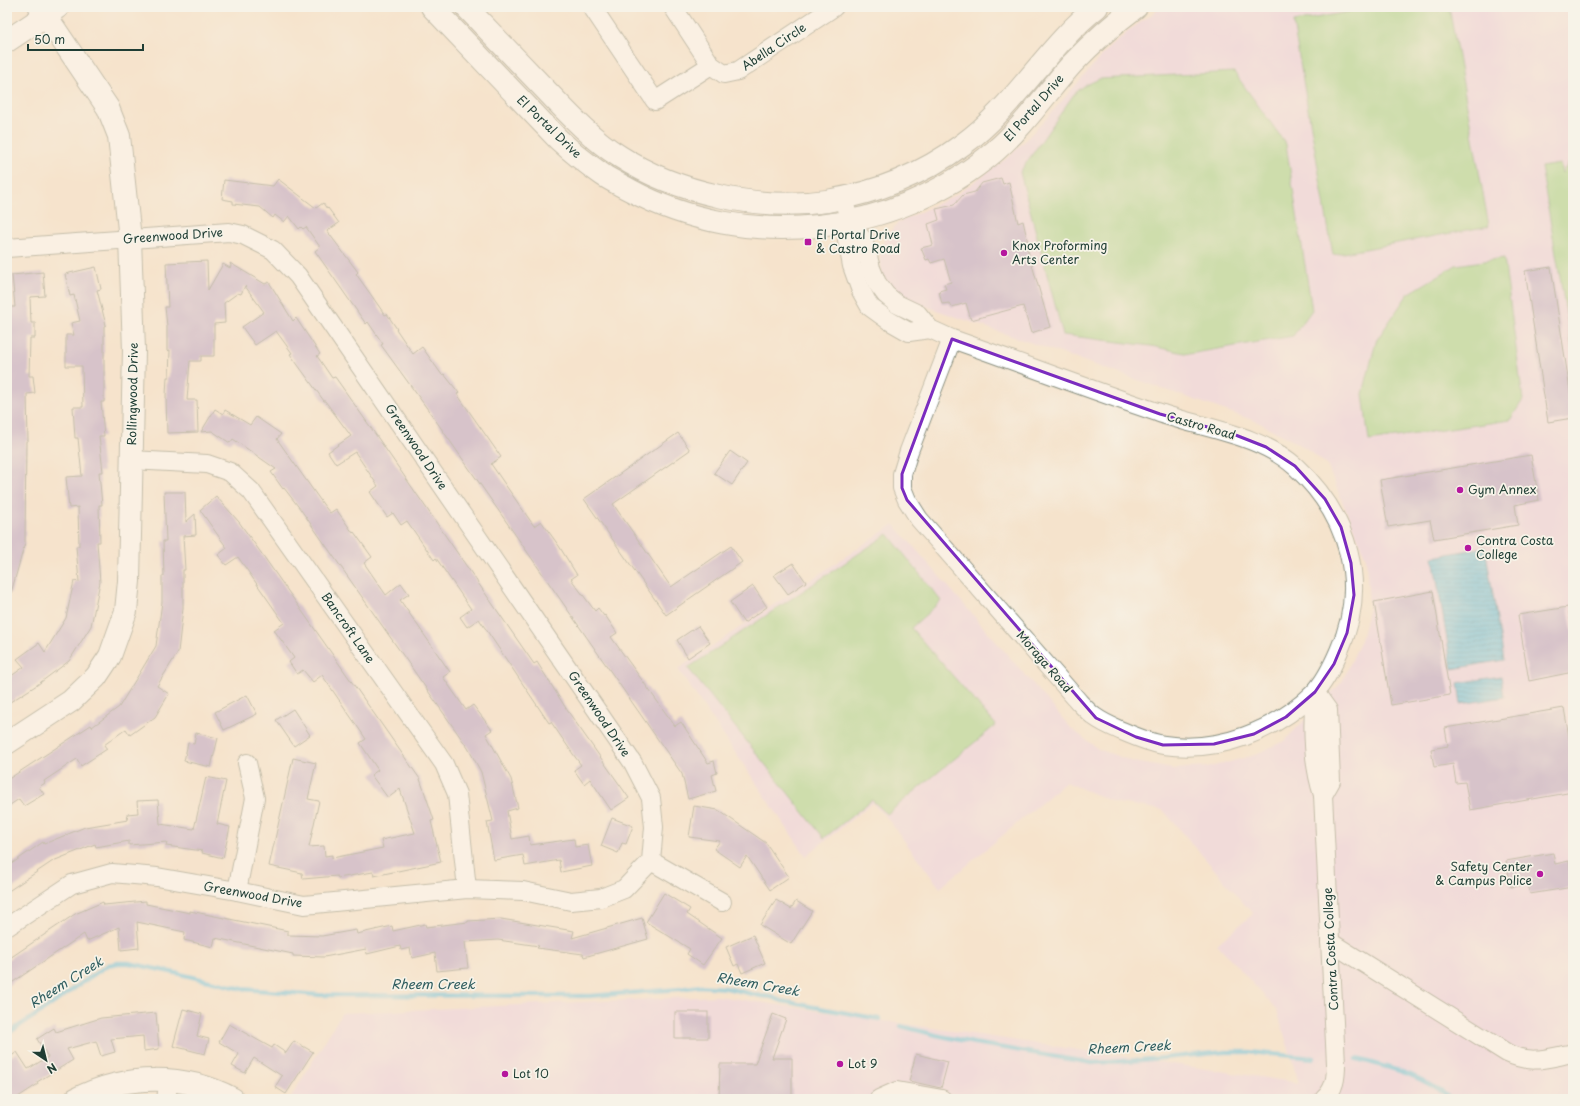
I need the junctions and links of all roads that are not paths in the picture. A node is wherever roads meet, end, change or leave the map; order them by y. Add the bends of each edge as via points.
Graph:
1 (432, 7) edge
2 (466, 7) edge
3 (592, 7) edge
4 (673, 7) edge
5 (834, 7) edge
6 (1097, 7) edge
7 (1136, 7) edge
8 (48, 10) edge
9 (7, 41) edge
10 (711, 65) junction
11 (843, 197) junction
12 (850, 224) junction
13 (130, 239) junction
14 (7, 248) edge
15 (952, 339) junction
16 (131, 460) junction
17 (1347, 633) joint
18 (1315, 692) junction
19 (7, 743) edge
20 (247, 764) dead end
21 (651, 861) junction
22 (467, 889) junction
23 (237, 891) junction
24 (722, 902) dead end
25 (7, 927) edge
26 (1330, 942) junction
27 (1573, 1053) edge
28 (167, 1089) edge
29 (76, 1099) edge
30 (233, 1099) edge
31 (879, 1099) edge
32 (942, 1099) edge
33 (1324, 1099) edge

1 - 12 main road, El Portal Drive via 558,139 605,176 649,200 682,213 748,227 778,229
2 - 11 main road, El Portal Drive via 574,120 619,156 652,174 714,195 765,203 807,203
3 - 10 street via 655,101
4 - 10 street
5 - 10 street, Abella Circle via 738,71 724,74
6 - 11 main road, El Portal Drive via 1057,44 995,117 961,146 903,179
7 - 12 main road, El Portal Drive via 1111,26 1073,64 1029,118 995,151 921,199
8 - 9 main road
8 - 13 main road, Rollingwood Drive via 108,108 119,136
11 - 12 street, Castro Road
12 - 15 street, Castro Road via 846,240 852,266 860,291 870,307 909,332 930,328
13 - 14 street, Greenwood Drive
13 - 16 main road, Rollingwood Drive via 134,350
13 - 21 street, Greenwood Drive via 229,232 243,235 273,250 298,276 633,763 651,798 654,827
15 - 17 street, Castro Road via 1160,414 1233,434 1266,447 1295,466 1325,499 1341,527 1351,563 1354,596
15 - 18 street, Moraga Road via 909,451 902,474 902,488 920,519 1079,702 1096,718 1136,737 1164,745 1189,746 1214,744 1254,734 1286,717
16 - 19 main road, Rollingwood Drive via 127,604 110,656 96,677 71,701
16 - 22 street, Bancroft Lane via 206,464 230,472 251,491 444,764 457,794
17 - 18 street, Moraga Road via 1334,664
18 - 26 street, Contra Costa College via 1312,719 1318,778 1323,795
20 - 23 street via 255,798
21 - 22 street, Greenwood Drive via 624,889 601,898 571,901 523,891
21 - 24 street
22 - 23 street, Greenwood Drive via 304,905
23 - 25 street, Greenwood Drive via 157,877 112,873 72,884
26 - 27 street via 1518,1058 1531,1061
26 - 33 street, Contra Costa College via 1336,1078 1332,1090
28 - 29 main road via 137,1081 116,1084
28 - 30 main road via 202,1086
31 - 32 street via 897,1091

